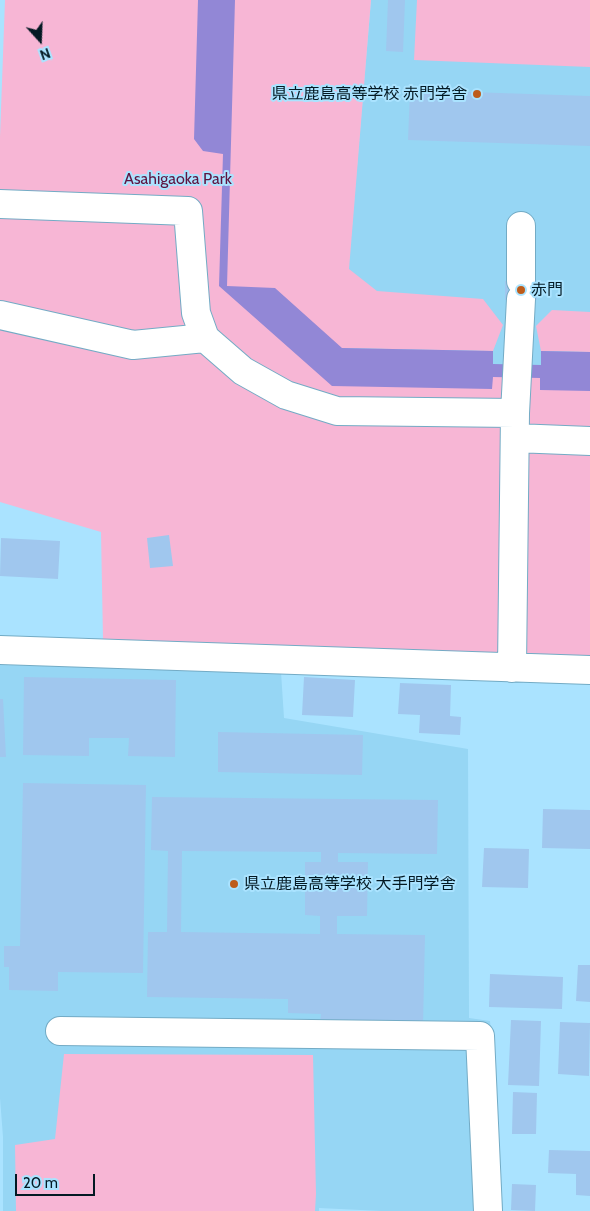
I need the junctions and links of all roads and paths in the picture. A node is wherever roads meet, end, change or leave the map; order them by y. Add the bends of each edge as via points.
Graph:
1 (0, 204) edge
2 (521, 226) dead end
3 (0, 315) edge
4 (205, 338) junction
5 (515, 425) junction
6 (590, 441) edge
7 (0, 650) edge
8 (512, 668) junction
9 (590, 670) edge
10 (60, 1031) dead end
11 (488, 1211) edge

1 - 4 street via 188,211 196,313
2 - 5 street
3 - 4 street via 133,345
4 - 5 street via 243,371 286,395 338,412
5 - 6 street
5 - 8 street
7 - 8 street
8 - 9 street
10 - 11 street via 480,1036

